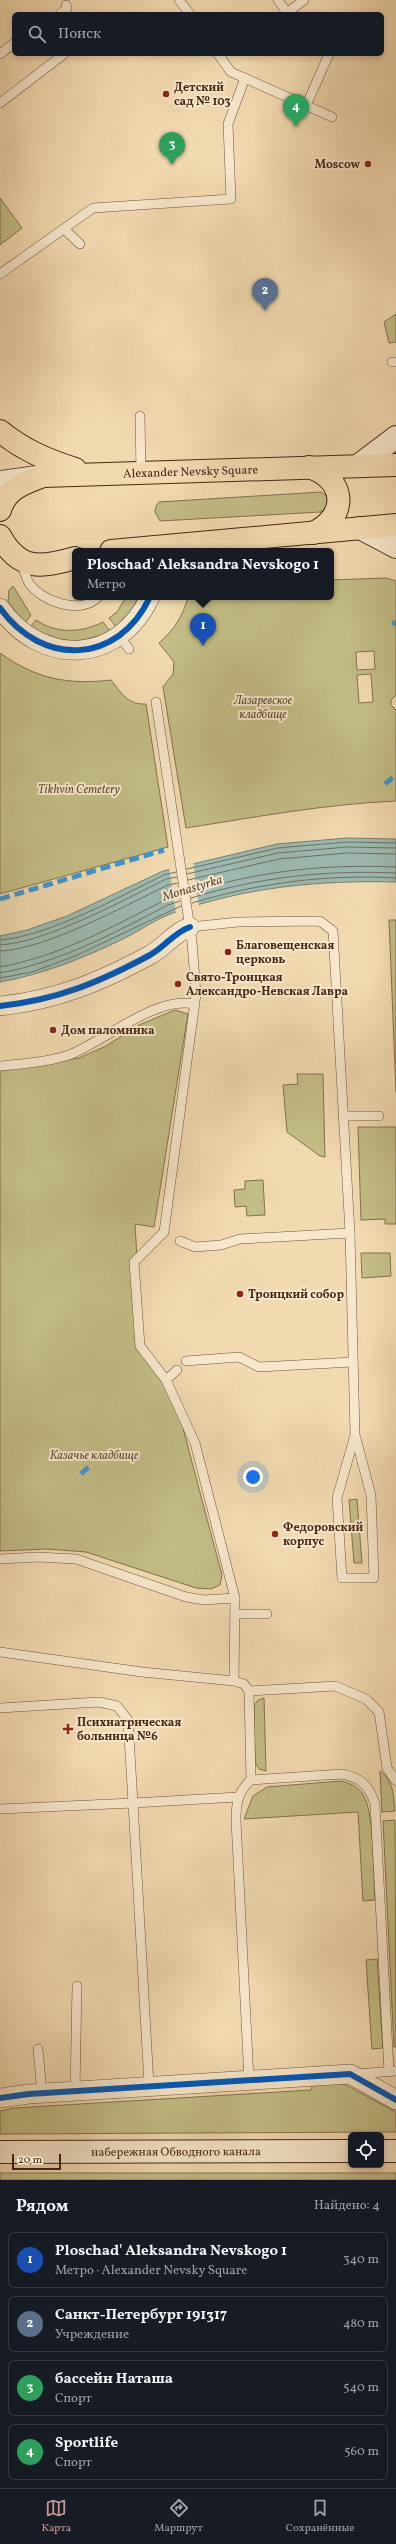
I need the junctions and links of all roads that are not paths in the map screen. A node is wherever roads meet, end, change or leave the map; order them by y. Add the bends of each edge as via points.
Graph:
1 (180, 0) edge
2 (278, 0) edge
3 (304, 0) edge
4 (66, 5) dead end
5 (63, 12) edge
6 (189, 12) edge
7 (287, 12) edge
8 (290, 12) edge
9 (12, 45) edge
10 (0, 54) edge
11 (61, 56) edge
12 (219, 56) edge
13 (329, 56) edge
14 (245, 78) junction
15 (0, 103) edge
16 (306, 106) junction
17 (332, 117) dead end
18 (64, 229) junction
19 (80, 244) dead end
20 (0, 274) edge
21 (140, 416) dead end
22 (0, 431) edge
23 (396, 438) edge
24 (359, 465) junction
25 (396, 465) edge
26 (309, 467) junction
27 (142, 472) junction
28 (88, 473) junction
29 (43, 476) junction
30 (0, 482) edge
31 (0, 510) edge
32 (396, 525) edge
33 (360, 528) junction
34 (313, 533) junction
35 (0, 536) edge
36 (396, 547) edge
37 (163, 548) edge
38 (72, 559) edge
39 (20, 560) junction
40 (92, 600) edge
41 (148, 600) edge
42 (3, 621) edge
43 (156, 702) dead end
44 (188, 919) junction
45 (194, 1004) junction
46 (0, 1006) edge
47 (0, 1066) edge
48 (343, 1116) junction
49 (379, 1116) dead end
50 (350, 1233) junction
51 (180, 1241) dead end
52 (186, 1361) dead end
53 (353, 1362) junction
54 (177, 1370) dead end
55 (166, 1380) junction
56 (355, 1435) junction
57 (0, 1560) edge
58 (235, 1598) junction
59 (235, 1614) junction
60 (267, 1614) dead end
61 (0, 1652) edge
62 (234, 1681) junction
63 (249, 1691) junction
64 (0, 1708) edge
65 (251, 1780) junction
66 (396, 1781) edge
67 (238, 1798) junction
68 (132, 1803) junction
69 (0, 1809) edge
70 (77, 1986) dead end
71 (38, 2049) dead end
72 (392, 2071) edge
73 (350, 2074) junction
74 (249, 2080) junction
75 (149, 2085) junction
76 (75, 2091) junction
77 (42, 2093) junction
78 (0, 2098) edge
79 (396, 2100) edge
80 (348, 2151) edge
81 (384, 2151) edge
82 (396, 2151) edge
83 (0, 2152) edge

1 - 6 lane
2 - 7 lane
3 - 8 lane
4 - 5 lane via 68,8
9 - 10 lane
11 - 15 lane
12 - 14 lane via 231,72
13 - 16 lane
14 - 16 lane
14 - 18 lane via 228,124 231,199 93,208
16 - 17 lane
18 - 19 lane
18 - 20 lane
21 - 27 lane
22 - 28 main road via 46,460
23 - 24 main road
24 - 25 main road, Alexander Nevsky Square
24 - 26 main road, Alexander Nevsky Square
26 - 27 main road, Alexander Nevsky Square
26 - 34 main road via 322,471 332,480 338,499 333,518 324,528
27 - 28 main road, Alexander Nevsky Square
28 - 29 main road, Alexander Nevsky Square
29 - 30 main road
29 - 31 main road, Alexander Nevsky Square via 16,487 4,500
32 - 33 main road
33 - 34 main road
33 - 36 main road
34 - 37 main road
35 - 39 main road via 7,549
38 - 39 main road via 45,566
39 - 40 lane via 29,583 51,600 66,605 83,604
41 - 42 street via 124,643 92,648 66,650 30,638
43 - 44 lane
44 - 45 lane via 196,994
44 - 46 street via 180,930 150,955 61,996
44 - 48 lane via 238,922 320,921 332,931
45 - 47 lane via 180,1003 157,1009 125,1023 94,1043 68,1055
45 - 55 lane via 167,1234 134,1262 140,1346
48 - 49 lane
48 - 50 lane
50 - 51 lane via 240,1239 221,1246 195,1248
50 - 53 lane
52 - 53 lane via 239,1357 259,1367
53 - 56 lane
54 - 55 lane
55 - 58 lane via 195,1443
56 - 56 lane via 371,1495 374,1578 342,1578 338,1498
57 - 58 lane via 38,1557 76,1559 186,1596 204,1600
58 - 59 lane
59 - 60 lane
59 - 62 lane
61 - 62 lane via 142,1672
62 - 63 lane via 244,1684
63 - 65 lane
63 - 66 lane via 335,1686 366,1700 379,1712 387,1768
64 - 68 lane via 99,1702 117,1706 128,1720
65 - 67 lane via 243,1787
65 - 72 lane via 342,1774 365,1783 372,1793 375,1804
67 - 68 lane
67 - 74 lane via 236,1820
68 - 69 lane
68 - 75 lane
70 - 76 lane
71 - 77 lane
72 - 73 lane
73 - 74 street
73 - 79 street
74 - 75 street
75 - 76 street
76 - 77 street
77 - 78 street
80 - 83 main road, набережная Обводного канала
81 - 82 main road

